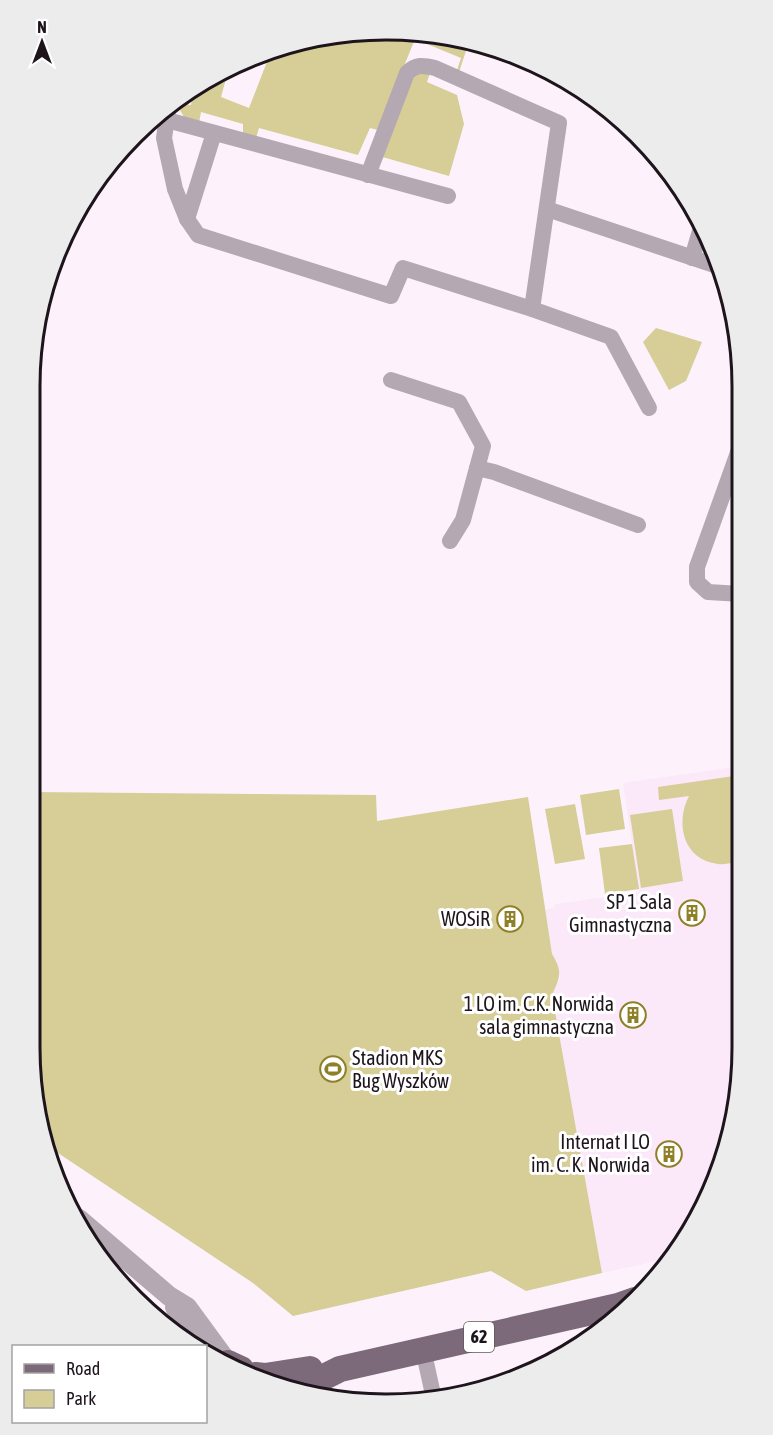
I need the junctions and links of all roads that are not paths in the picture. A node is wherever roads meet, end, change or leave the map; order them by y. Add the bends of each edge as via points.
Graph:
1 (173, 114) edge
2 (167, 119) edge
3 (214, 133) junction
4 (368, 175) junction
5 (448, 196) dead end
6 (547, 209) junction
7 (187, 219) junction
8 (698, 236) edge
9 (692, 258) junction
10 (710, 264) edge
11 (532, 309) junction
12 (391, 380) dead end
13 (649, 408) dead end
14 (477, 468) junction
15 (732, 469) edge
16 (638, 525) dead end
17 (450, 541) dead end
18 (732, 593) edge
19 (92, 1230) edge
20 (169, 1296) junction
21 (618, 1306) edge
22 (186, 1330) edge
23 (423, 1349) junction
24 (220, 1352) edge
25 (340, 1369) junction
26 (272, 1375) edge
27 (303, 1384) edge
28 (433, 1392) edge

1 - 3 street
2 - 7 street via 164,138 175,189
3 - 4 street
3 - 7 street
4 - 5 street
4 - 6 street via 407,73 423,65 560,123
6 - 9 street
6 - 11 street
7 - 11 street via 198,235 391,296 403,268
8 - 9 street
9 - 10 street
11 - 13 street via 611,337
12 - 14 street via 459,402 483,446
14 - 16 street
14 - 17 street via 463,520
15 - 18 street via 697,567 697,582 708,592
19 - 20 street
20 - 22 street
20 - 24 street via 187,1307
21 - 23 main road, 62
23 - 25 main road, 62
23 - 28 street
25 - 26 main road, 62 via 315,1368
25 - 27 main road, 62

